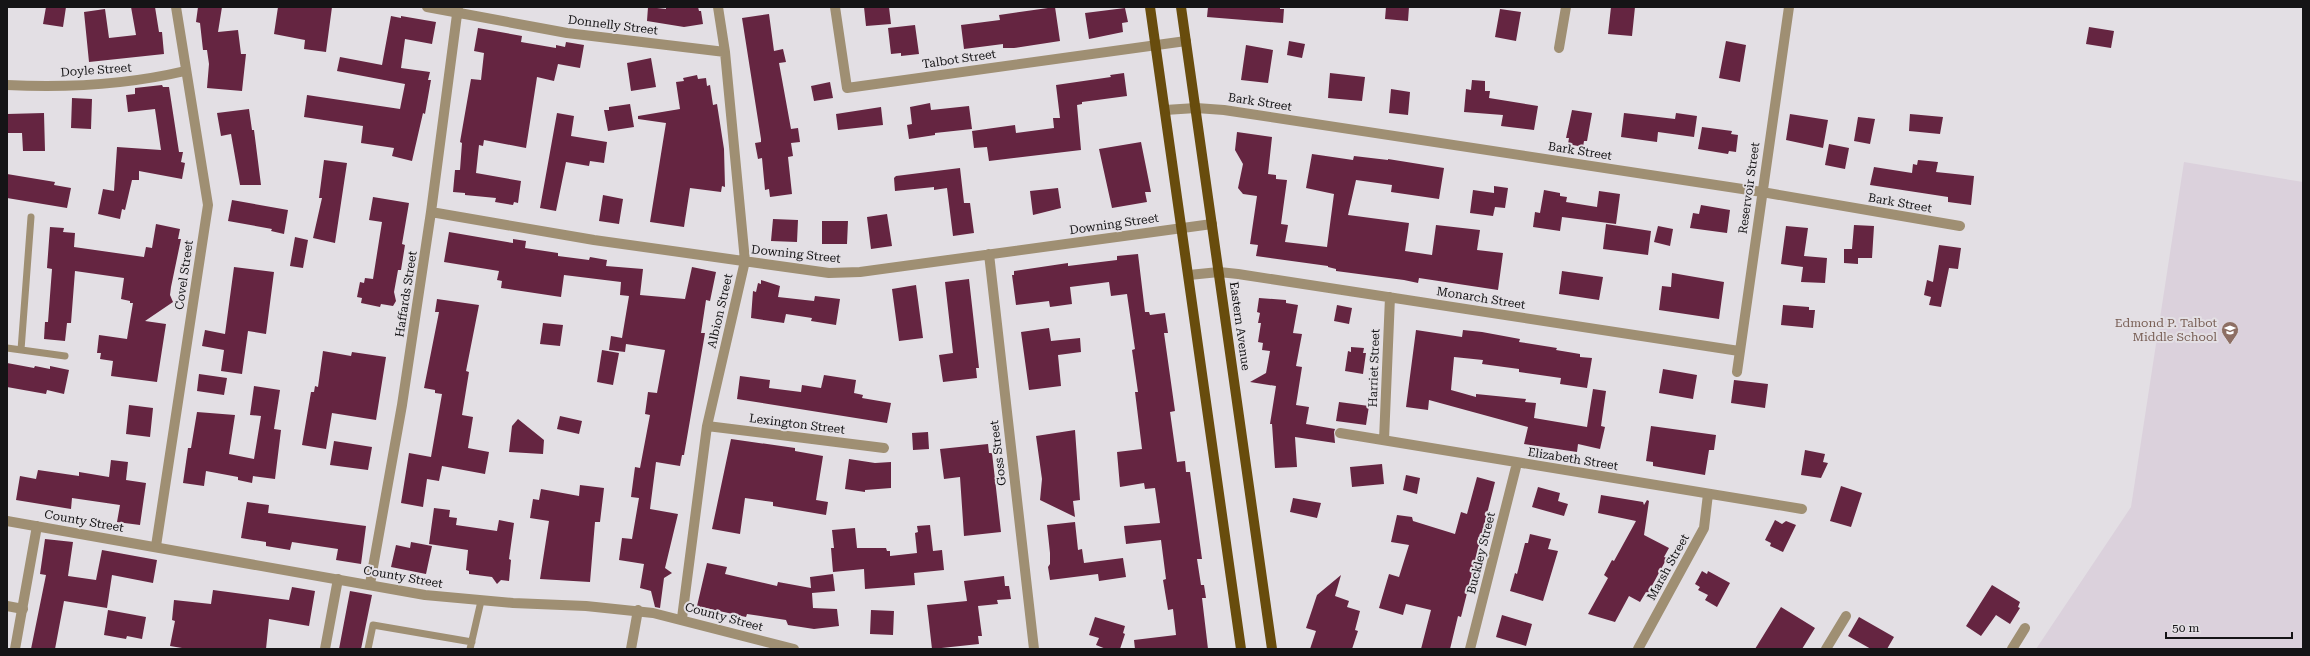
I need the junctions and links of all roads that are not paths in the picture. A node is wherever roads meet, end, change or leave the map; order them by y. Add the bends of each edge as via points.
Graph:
1 (176, 7) edge
2 (427, 7) edge
3 (718, 7) edge
4 (835, 7) edge
5 (1150, 7) edge
6 (1181, 7) edge
7 (1566, 7) edge
8 (1789, 7) edge
9 (458, 9) edge
10 (1186, 40) junction
11 (1156, 45) junction
12 (1559, 48) dead end
13 (725, 52) junction
14 (185, 71) junction
15 (7, 84) edge
16 (1196, 108) junction
17 (1165, 110) junction
18 (1762, 192) junction
19 (431, 212) junction
20 (31, 217) dead end
21 (1212, 224) junction
22 (1960, 226) dead end
23 (1182, 228) junction
24 (989, 254) junction
25 (745, 261) junction
26 (1219, 272) junction
27 (1189, 275) junction
28 (1390, 297) junction
29 (7, 348) edge
30 (21, 350) junction
31 (1739, 351) junction
32 (65, 356) dead end
33 (1737, 372) dead end
34 (707, 426) junction
35 (1340, 433) dead end
36 (1384, 440) junction
37 (884, 448) dead end
38 (1517, 462) junction
39 (1708, 494) junction
40 (1802, 510) dead end
41 (7, 521) edge
42 (37, 526) junction
43 (156, 546) junction
44 (338, 579) junction
45 (370, 584) junction
46 (481, 601) junction
47 (7, 606) edge
48 (23, 609) junction
49 (638, 610) junction
50 (1846, 616) dead end
51 (682, 618) junction
52 (2025, 628) dead end
53 (471, 646) edge
54 (15, 649) edge
55 (325, 649) edge
56 (368, 649) edge
57 (631, 649) edge
58 (794, 649) edge
59 (1034, 649) edge
60 (1241, 649) edge
61 (1272, 649) edge
62 (1470, 649) edge
63 (1638, 649) edge
64 (1826, 649) edge
65 (2012, 649) edge

1 - 14 street, Covel Street
2 - 9 street, Donnelly Street
3 - 13 street, Albion Street
4 - 11 street, Talbot Street via 847,88
5 - 11 main road
6 - 10 main road, Eastern Avenue
7 - 12 street
8 - 18 street, Reservoir Street
9 - 13 street, Donnelly Street via 567,33
9 - 19 street, Haffards Street
10 - 11 street
10 - 16 main road, Eastern Avenue
11 - 17 main road
13 - 25 street, Albion Street
14 - 15 street, Doyle Street via 147,80 92,86
14 - 43 street, Covel Street via 208,205
16 - 17 street, Bark Street
16 - 18 street, Bark Street via 1224,110
16 - 21 main road, Eastern Avenue
17 - 23 main road
18 - 22 street, Bark Street
18 - 31 street, Reservoir Street
19 - 25 street, Downing Street via 594,240
19 - 45 street, Haffards Street via 402,405
20 - 30 lane
21 - 23 street, Downing Street
21 - 26 main road, Eastern Avenue
23 - 24 street, Downing Street
23 - 27 main road
24 - 25 street, Downing Street via 860,272 829,273
24 - 59 street, Goss Street
25 - 34 street, Albion Street
26 - 27 street, Monarch Street
26 - 28 street, Monarch Street
26 - 61 main road, Eastern Avenue
27 - 60 main road
28 - 31 street, Monarch Street
28 - 36 street, Harriet Street
29 - 30 lane
30 - 32 lane
31 - 33 street, Reservoir Street
34 - 37 street, Lexington Street
34 - 51 street, Albion Street
35 - 36 street, Elizabeth Street
36 - 38 street, Elizabeth Street
38 - 39 street, Elizabeth Street
38 - 62 street, Buckley Street
39 - 40 street, Elizabeth Street
39 - 63 street, Marsh Street via 1704,528
41 - 42 street, County Street
42 - 43 street, County Street
42 - 48 street
43 - 44 street, County Street
44 - 45 street, County Street
44 - 55 street
45 - 46 street, County Street via 425,595
46 - 49 street, County Street
46 - 53 lane
47 - 48 street
48 - 54 street
49 - 51 street, County Street
49 - 57 street
50 - 64 street
51 - 58 street, County Street
52 - 65 street
53 - 56 lane via 373,625

